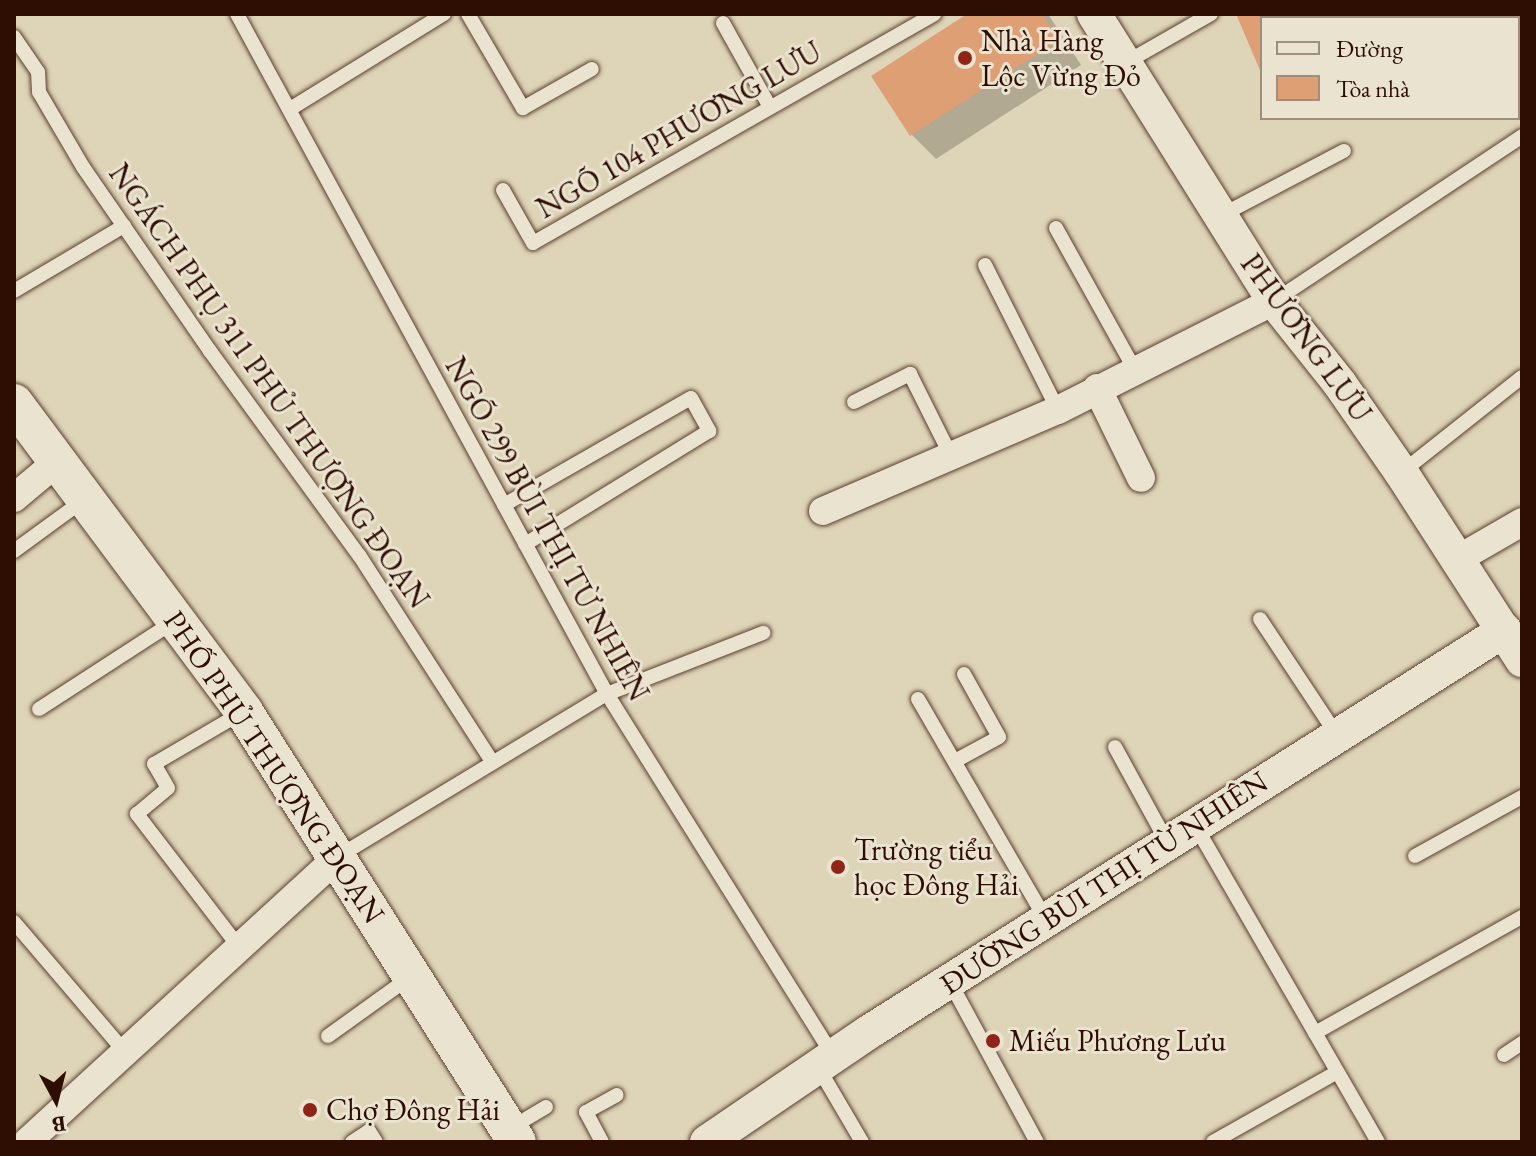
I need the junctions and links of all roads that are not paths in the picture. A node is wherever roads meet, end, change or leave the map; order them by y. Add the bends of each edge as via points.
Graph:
1 (237, 14) edge
2 (444, 14) edge
3 (468, 14) edge
4 (934, 14) edge
5 (1094, 14) edge
6 (1211, 14) edge
7 (723, 23) dead end
8 (14, 37) edge
9 (1124, 63) junction
10 (592, 69) dead end
11 (770, 107) junction
12 (290, 109) junction
13 (1522, 136) edge
14 (1344, 151) dead end
15 (503, 190) dead end
16 (1219, 216) junction
17 (124, 226) junction
18 (1056, 228) dead end
19 (985, 265) dead end
20 (14, 291) edge
21 (1274, 301) junction
22 (1135, 370) junction
23 (1522, 377) edge
24 (1097, 388) junction
25 (854, 402) dead end
26 (14, 403) edge
27 (1058, 410) junction
28 (951, 456) junction
29 (57, 462) junction
30 (1401, 472) junction
31 (1141, 478) dead end
32 (14, 498) edge
33 (85, 499) junction
34 (504, 505) junction
35 (823, 511) dead end
36 (1522, 522) edge
37 (525, 544) junction
38 (14, 551) edge
39 (1458, 559) junction
40 (1260, 619) dead end
41 (175, 620) junction
42 (1505, 630) junction
43 (763, 633) dead end
44 (1522, 660) edge
45 (964, 674) dead end
46 (607, 694) junction
47 (918, 699) dead end
48 (39, 709) dead end
49 (244, 712) junction
50 (1336, 734) junction
51 (1115, 747) dead end
52 (492, 761) junction
53 (955, 761) junction
54 (1522, 797) edge
55 (1181, 833) junction
56 (339, 856) junction
57 (1415, 856) dead end
58 (1522, 917) edge
59 (1047, 920) junction
60 (14, 922) edge
61 (239, 947) junction
62 (413, 975) junction
63 (950, 981) junction
64 (1315, 1033) junction
65 (328, 1036) dead end
66 (1522, 1043) edge
67 (125, 1052) junction
68 (1504, 1055) dead end
69 (826, 1062) junction
70 (1337, 1072) junction
71 (617, 1095) dead end
72 (546, 1107) dead end
73 (513, 1135) edge
74 (27, 1142) edge
75 (352, 1142) edge
76 (376, 1142) edge
77 (602, 1142) edge
78 (707, 1142) edge
79 (862, 1142) edge
80 (1037, 1142) edge
81 (1213, 1142) edge
82 (1378, 1142) edge

1 - 12 lane, NGÕ 299 BÙI THỊ TỪ NHIÊN
2 - 12 lane
3 - 10 lane via 523,108
4 - 11 lane, NGÕ 104 PHƯƠNG LƯU
5 - 9 street, PHƯƠNG LƯU
6 - 9 lane
7 - 11 lane
8 - 17 lane, NGÁCH PHỤ 311 PHỦ THƯỢNG ĐOẠN via 38,72 39,92
9 - 16 street, PHƯƠNG LƯU
11 - 15 lane, NGÕ 104 PHƯƠNG LƯU via 533,243
12 - 34 lane, NGÕ 299 BÙI THỊ TỪ NHIÊN
13 - 21 lane
14 - 16 lane
16 - 21 street, PHƯƠNG LƯU
17 - 20 lane
17 - 52 lane, NGÁCH PHỤ 311 PHỦ THƯỢNG ĐOẠN via 359,555
18 - 22 lane
19 - 27 lane
21 - 22 street
21 - 30 street, PHƯƠNG LƯU
22 - 24 street
23 - 30 lane
24 - 27 street
24 - 31 street
25 - 28 lane via 910,374
26 - 29 main road, PHỐ PHỦ THƯỢNG ĐOẠN
27 - 28 street
28 - 35 street
29 - 32 street
29 - 33 main road, PHỐ PHỦ THƯỢNG ĐOẠN
30 - 39 street, PHƯƠNG LƯU
33 - 38 lane
33 - 41 main road, PHỐ PHỦ THƯỢNG ĐOẠN
34 - 37 lane, NGÕ 299 BÙI THỊ TỪ NHIÊN
34 - 37 lane via 691,398 709,431
36 - 39 street
37 - 46 lane, NGÕ 299 BÙI THỊ TỪ NHIÊN
39 - 42 street, PHƯƠNG LƯU
40 - 50 lane
41 - 48 lane
41 - 49 main road, PHỐ PHỦ THƯỢNG ĐOẠN
42 - 44 street, PHƯƠNG LƯU
42 - 50 street, ĐƯỜNG BÙI THỊ TỪ NHIÊN
43 - 46 lane
45 - 53 lane via 999,737
46 - 52 lane
46 - 69 lane, NGÕ 299 BÙI THỊ TỪ NHIÊN
47 - 53 lane
49 - 56 main road, PHỐ PHỦ THƯỢNG ĐOẠN
49 - 61 lane via 154,764 168,788 137,814
50 - 55 street, ĐƯỜNG BÙI THỊ TỪ NHIÊN
51 - 55 lane
52 - 56 lane
53 - 59 lane
54 - 57 lane
55 - 59 street, ĐƯỜNG BÙI THỊ TỪ NHIÊN
55 - 64 lane
56 - 61 street
56 - 62 main road, PHỐ PHỦ THƯỢNG ĐOẠN
58 - 64 lane
59 - 63 street, ĐƯỜNG BÙI THỊ TỪ NHIÊN
60 - 67 lane
61 - 67 street
62 - 65 lane
62 - 73 main road, PHỐ PHỦ THƯỢNG ĐOẠN
63 - 69 street, ĐƯỜNG BÙI THỊ TỪ NHIÊN
63 - 80 lane
64 - 70 lane
66 - 68 lane
67 - 74 street
69 - 78 street, ĐƯỜNG BÙI THỊ TỪ NHIÊN
69 - 79 lane, NGÕ 299 BÙI THỊ TỪ NHIÊN
70 - 81 lane
70 - 82 lane
71 - 77 lane via 586,1112
72 - 73 lane
75 - 76 lane via 369,1131

